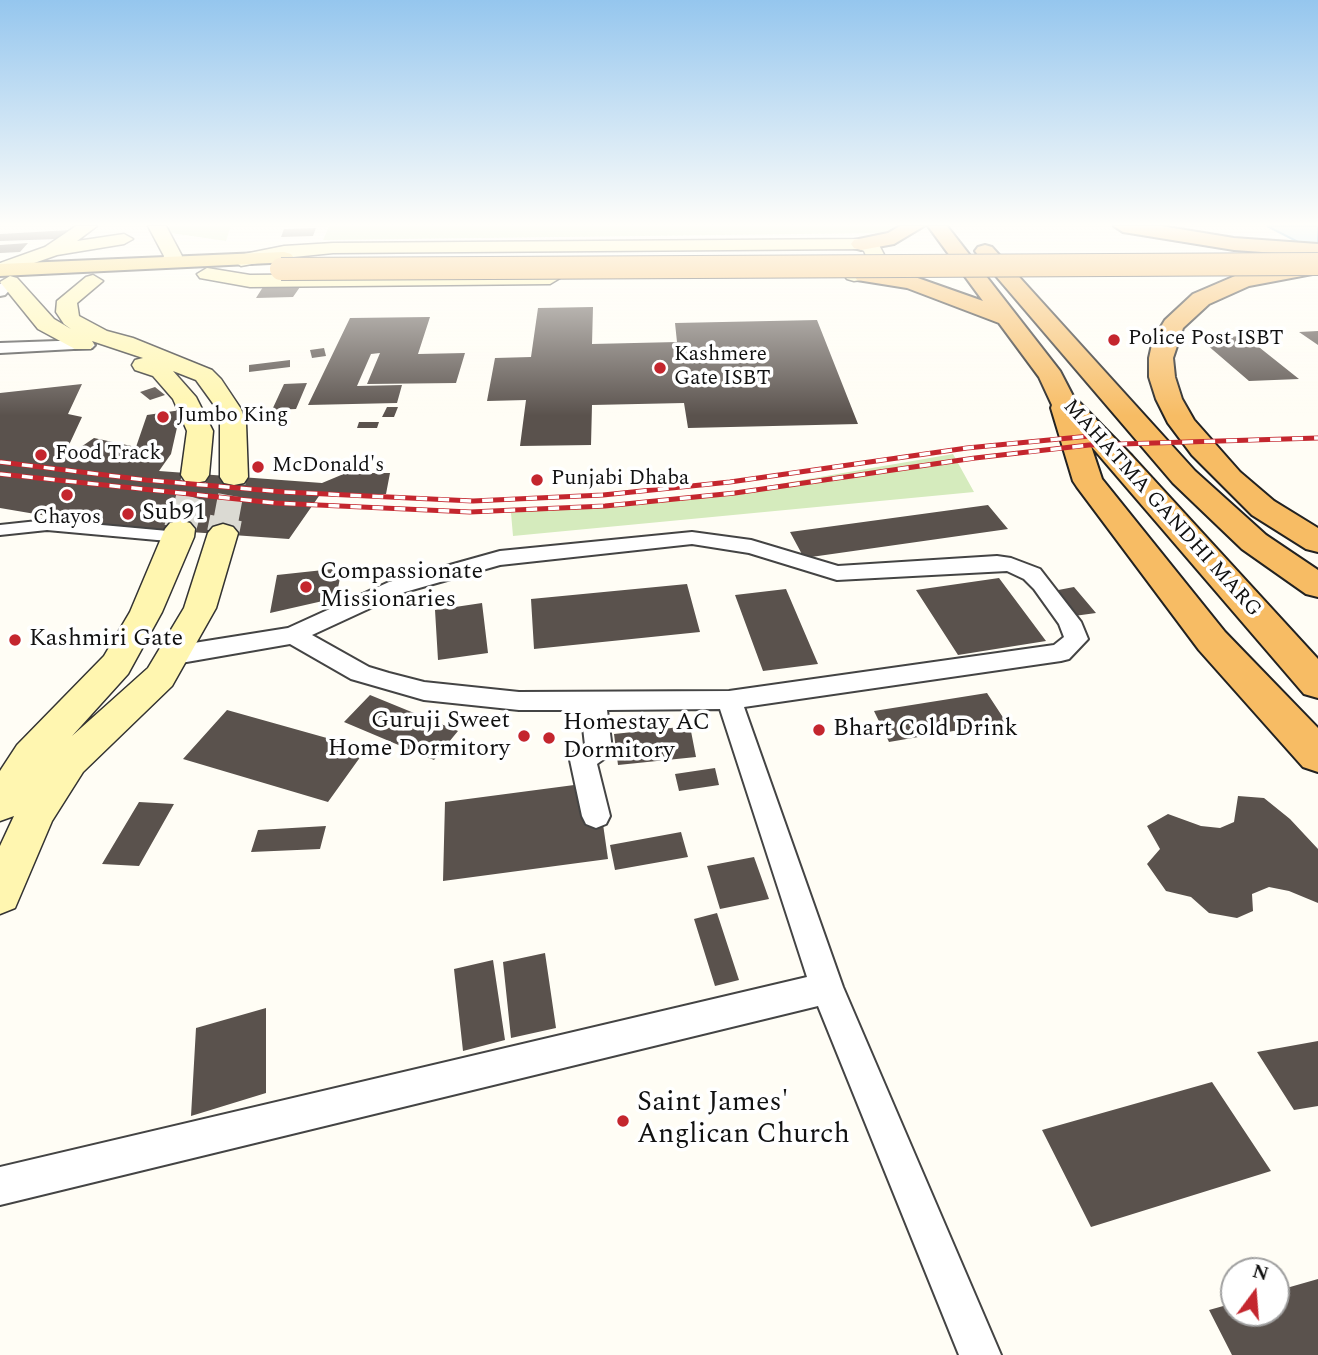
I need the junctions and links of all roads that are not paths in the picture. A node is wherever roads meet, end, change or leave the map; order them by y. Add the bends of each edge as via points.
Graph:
1 (13, 289) edge
2 (82, 289) edge
3 (934, 289) edge
4 (983, 289) edge
5 (1019, 289) edge
6 (1224, 289) edge
7 (1004, 318) junction
8 (87, 345) junction
9 (0, 348) edge
10 (1061, 399) junction
11 (195, 475) tunnel mouth
12 (234, 477) tunnel mouth
13 (0, 530) edge
14 (179, 533) joint
15 (223, 533) tunnel mouth
16 (1318, 542) edge
17 (1318, 586) edge
18 (293, 635) junction
19 (175, 655) junction
20 (1318, 684) edge
21 (729, 700) junction
22 (593, 701) junction
23 (1318, 755) edge
24 (0, 804) edge
25 (596, 816) dead end
26 (0, 894) edge
27 (827, 988) junction
28 (0, 1186) edge
29 (980, 1355) edge

1 - 8 main road via 46,324
2 - 12 main road via 66,301 71,320 99,336 204,375 214,384 233,424
3 - 7 highway
4 - 7 highway, MAHATMA GANDHI MARG
5 - 17 highway, MAHATMA GANDHI MARG via 1184,477 1254,542
6 - 16 highway via 1201,299 1173,325 1165,340 1162,377 1169,399 1182,423 1229,478 1264,508
7 - 10 highway, MAHATMA GANDHI MARG via 1051,376
8 - 9 street
8 - 11 main road via 161,371 184,397 200,431
10 - 20 highway, MAHATMA GANDHI MARG
10 - 23 highway via 1088,481 1212,641
13 - 14 street via 47,525
14 - 24 main road via 146,612 116,665 30,757
15 - 19 main road via 200,608
18 - 19 street
18 - 21 street via 397,587 479,563 692,538 751,547 837,573 1011,565 1042,584 1075,632 1076,639 1061,653
18 - 22 street via 360,673 424,691 519,701
19 - 26 main road via 160,677 69,761 35,814
21 - 22 street
21 - 27 street
22 - 25 street via 599,749 583,760
27 - 28 street
27 - 29 street

